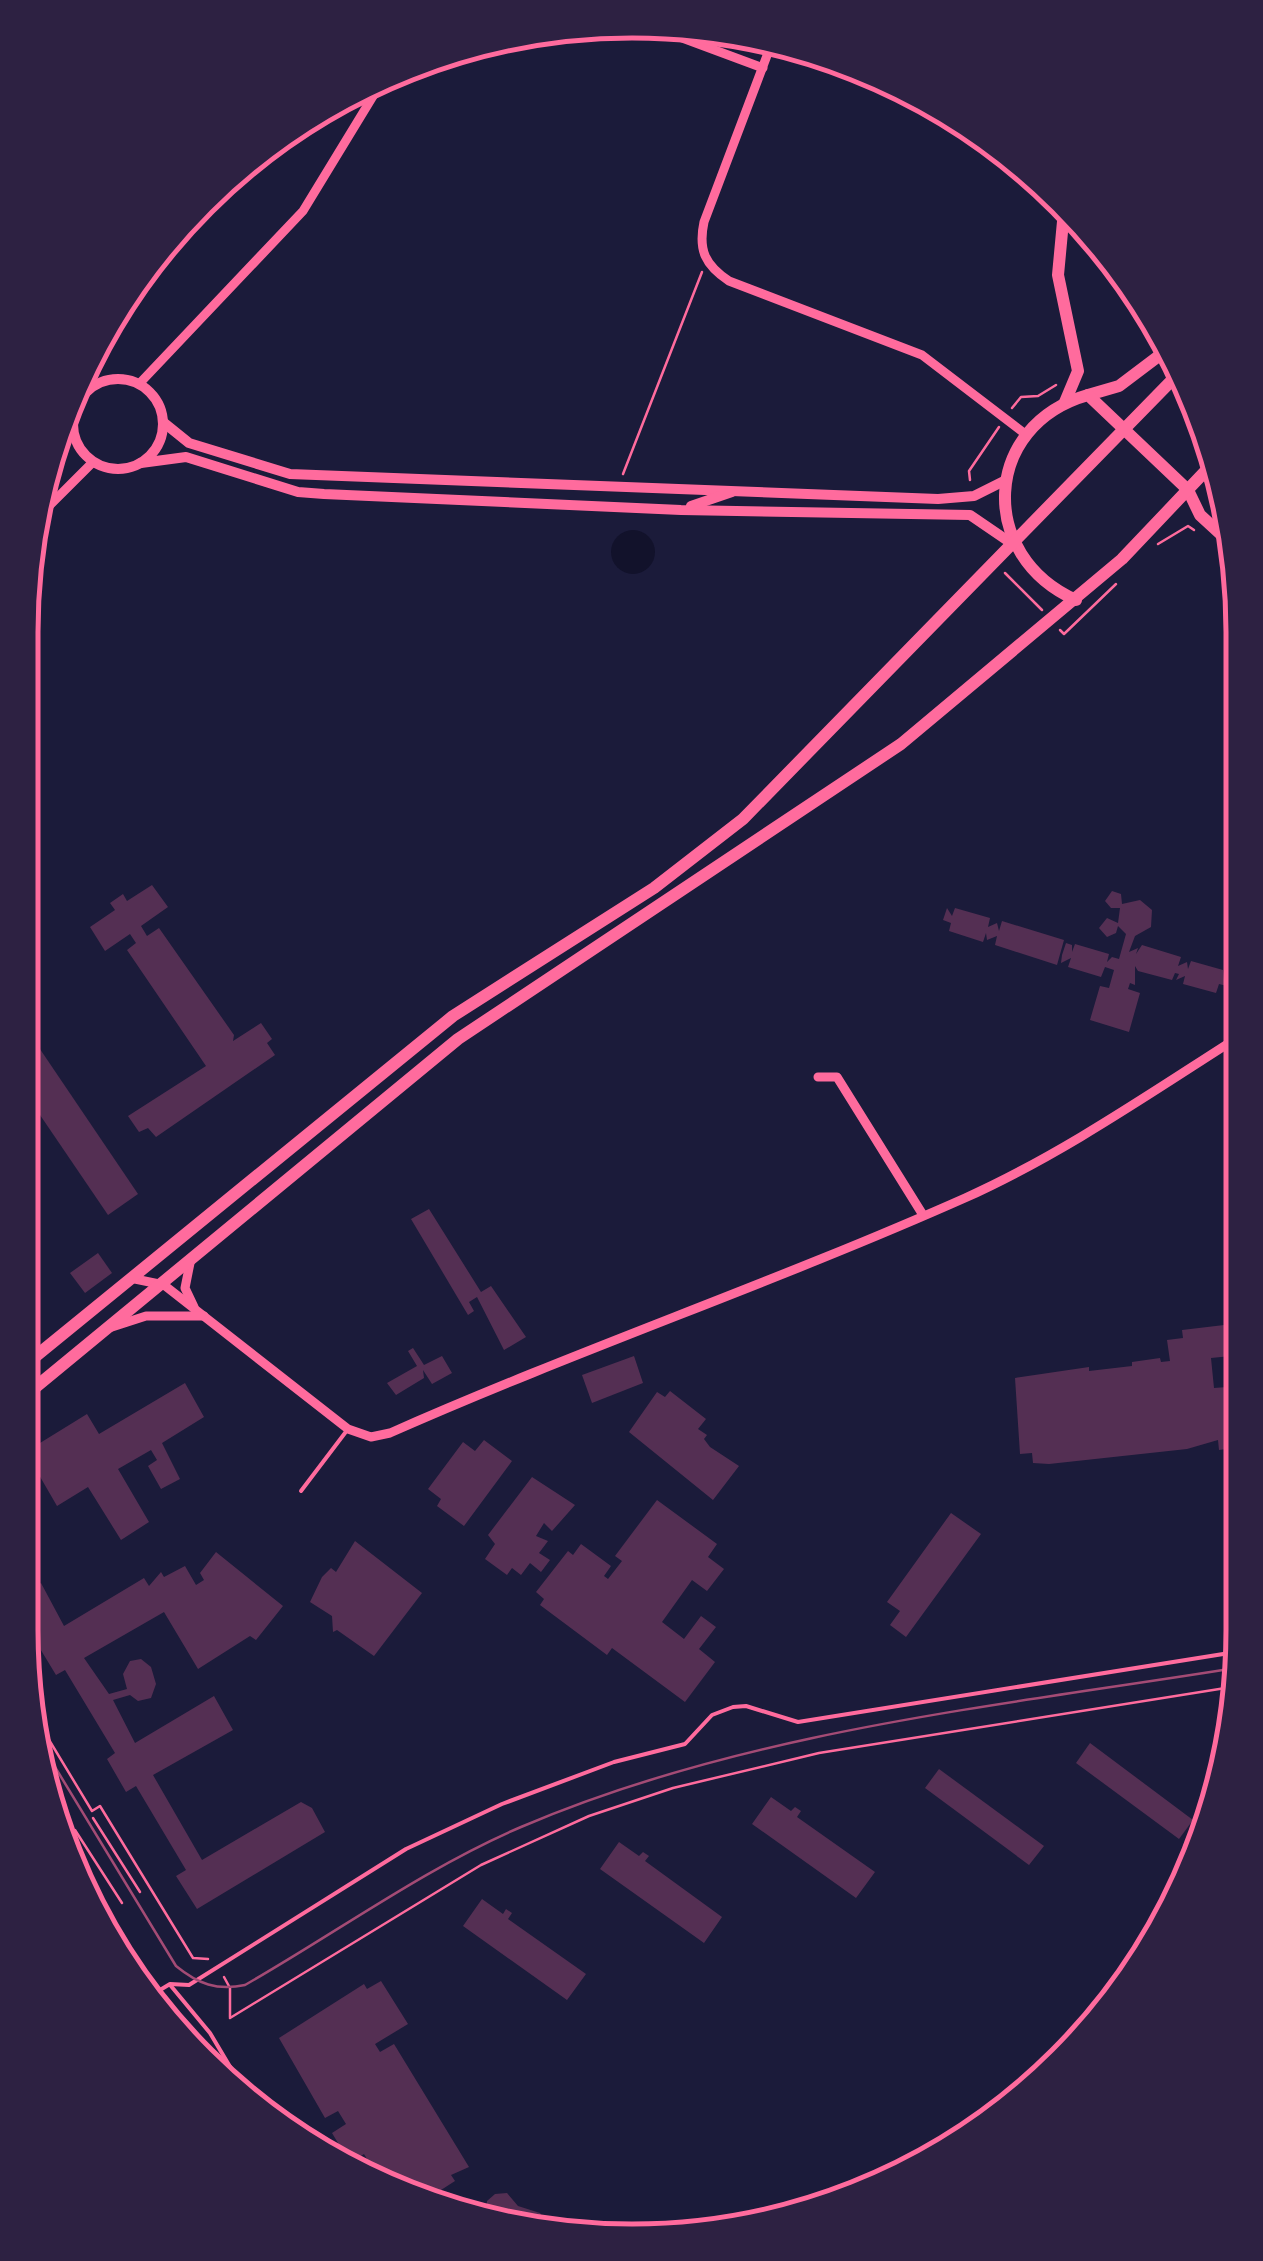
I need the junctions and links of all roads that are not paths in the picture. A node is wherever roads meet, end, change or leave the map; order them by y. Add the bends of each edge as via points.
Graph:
1 (691, 41) edge
2 (768, 54) edge
3 (763, 68) junction
4 (372, 98) edge
5 (1063, 223) edge
6 (1158, 357) edge
7 (1170, 382) edge
8 (100, 383) junction
9 (92, 384) edge
10 (139, 384) junction
11 (88, 393) edge
12 (1088, 395) junction
13 (1065, 402) junction
14 (163, 422) junction
15 (1124, 428) junction
16 (74, 429) edge
17 (1024, 433) junction
18 (94, 462) junction
19 (140, 463) junction
20 (1204, 473) edge
21 (1006, 480) junction
22 (737, 490) junction
23 (1188, 490) junction
24 (52, 503) edge
25 (680, 510) junction
26 (1216, 530) edge
27 (1011, 543) junction
28 (1076, 600) junction
29 (1226, 1045) edge
30 (818, 1077) dead end
31 (923, 1215) junction
32 (190, 1263) junction
33 (135, 1279) junction
34 (164, 1285) junction
35 (200, 1313) junction
36 (112, 1327) junction
37 (38, 1356) edge
38 (38, 1386) edge
39 (348, 1430) junction
40 (301, 1491) dead end
41 (1225, 1655) edge
42 (170, 1984) junction
43 (160, 1990) edge
44 (231, 2068) edge

1 - 3 street
2 - 3 street
3 - 17 street via 704,222 706,261 729,281 922,355
4 - 10 street via 303,211
5 - 13 main road via 1058,276 1078,372
6 - 12 main road via 1119,386
7 - 15 main road
8 - 9 street
8 - 10 street
8 - 11 street
10 - 14 street via 156,400
12 - 13 main road
12 - 15 main road
13 - 17 main road
14 - 19 street via 157,446
14 - 22 street via 189,444 290,474
15 - 23 main road
15 - 27 main road
16 - 18 street
17 - 21 main road
18 - 19 street via 117,469
18 - 24 street
19 - 25 street via 186,457 298,492
20 - 23 main road
21 - 22 street via 974,496 938,500
21 - 27 main road
22 - 25 street
23 - 26 main road
23 - 28 main road
25 - 27 street via 970,515
27 - 28 main road via 1039,578
27 - 33 main road via 743,819 654,888 453,1016
28 - 32 main road via 901,744 458,1039
29 - 31 street via 1131,1105
30 - 31 street via 837,1077
31 - 39 street via 390,1433 371,1437
32 - 34 main road
32 - 35 street via 185,1288
33 - 34 street
33 - 37 main road
34 - 35 street
34 - 36 main road
35 - 36 street via 146,1316
35 - 39 street
36 - 38 main road
39 - 40 lane
41 - 42 lane via 798,1722 733,1707 712,1715 684,1744 590,1770 406,1849 189,1985
42 - 43 lane
42 - 44 lane

